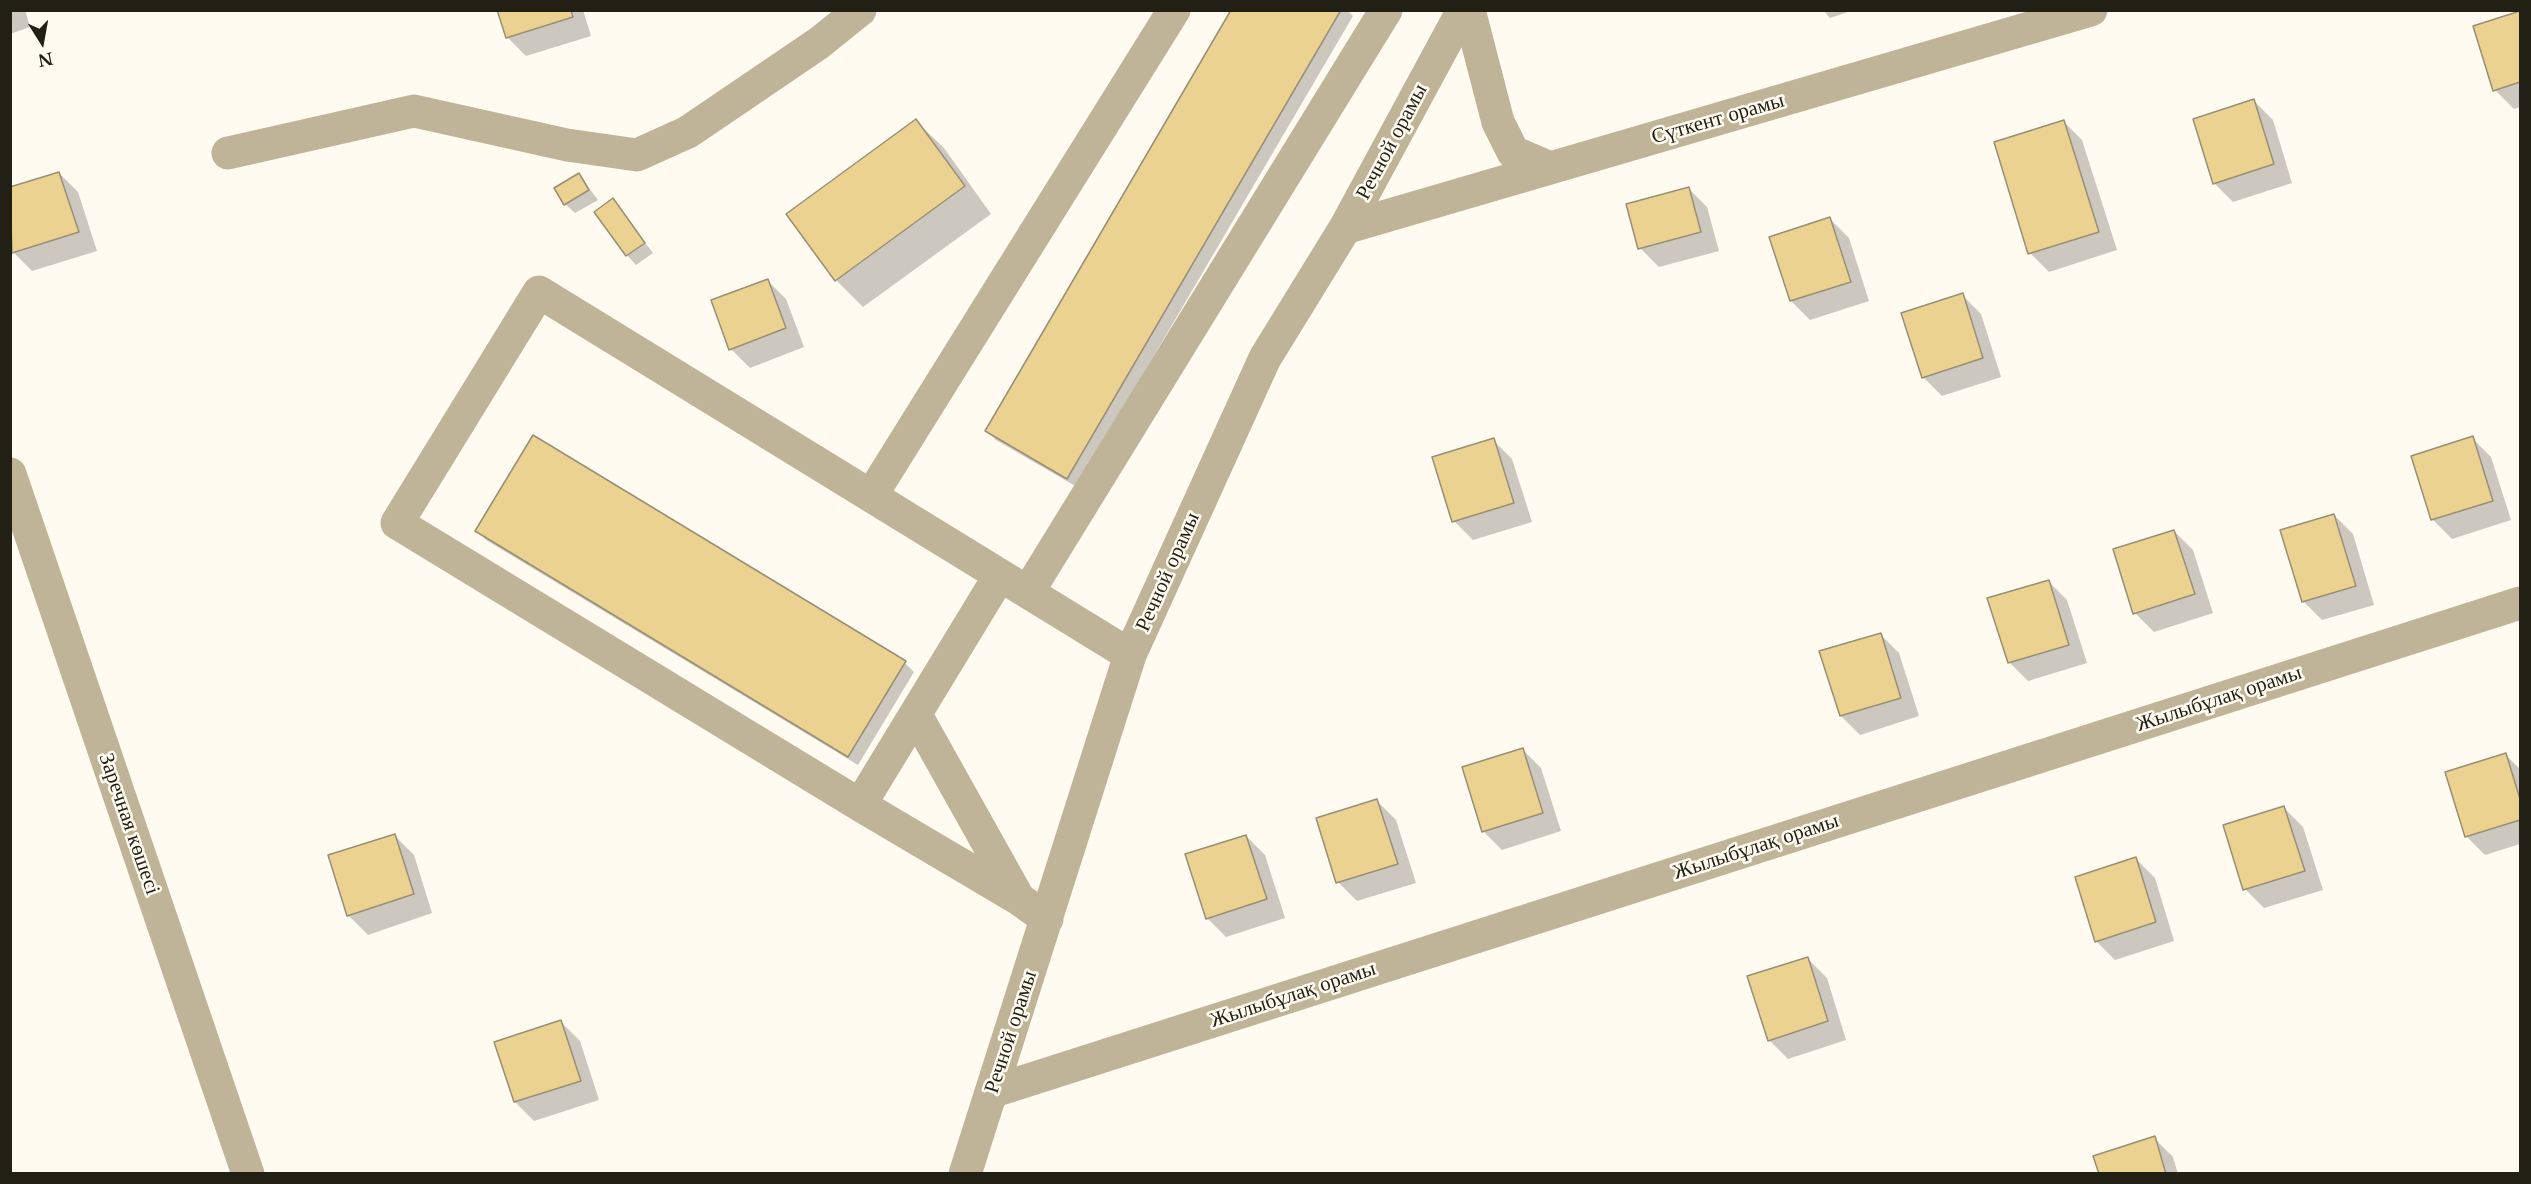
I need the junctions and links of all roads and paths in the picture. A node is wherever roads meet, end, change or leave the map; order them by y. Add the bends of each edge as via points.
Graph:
1 (860, 10) edge
2 (1174, 10) edge
3 (1386, 10) edge
4 (1463, 10) edge
5 (1469, 10) edge
6 (2091, 10) edge
7 (228, 153) dead end
8 (1550, 168) junction
9 (1345, 228) junction
10 (10, 474) edge
11 (871, 496) junction
12 (1000, 575) junction
13 (1028, 592) junction
14 (2520, 603) edge
15 (1130, 655) junction
16 (916, 715) junction
17 (860, 806) junction
18 (1018, 898) junction
19 (1047, 919) junction
20 (992, 1092) junction
21 (248, 1173) edge
22 (965, 1173) edge

1 - 7 street via 819,43 688,132 637,154 567,145 414,111
2 - 11 street
3 - 13 street
4 - 9 street, Речной орамы
5 - 8 street via 1498,122 1514,152
6 - 8 street, Сүткент орамы
8 - 9 street, Сүткент орамы
9 - 15 street, Речной орамы via 1265,358
10 - 21 street, Заречная көшесі
11 - 12 street
11 - 17 street via 539,292 397,523
12 - 13 street
12 - 16 street
13 - 15 street
14 - 20 street, Жылыбұлақ орамы
15 - 19 street, Речной орамы
16 - 17 street
16 - 18 street
17 - 18 street
18 - 19 street
19 - 20 street, Речной орамы
20 - 22 street, Речной орамы

